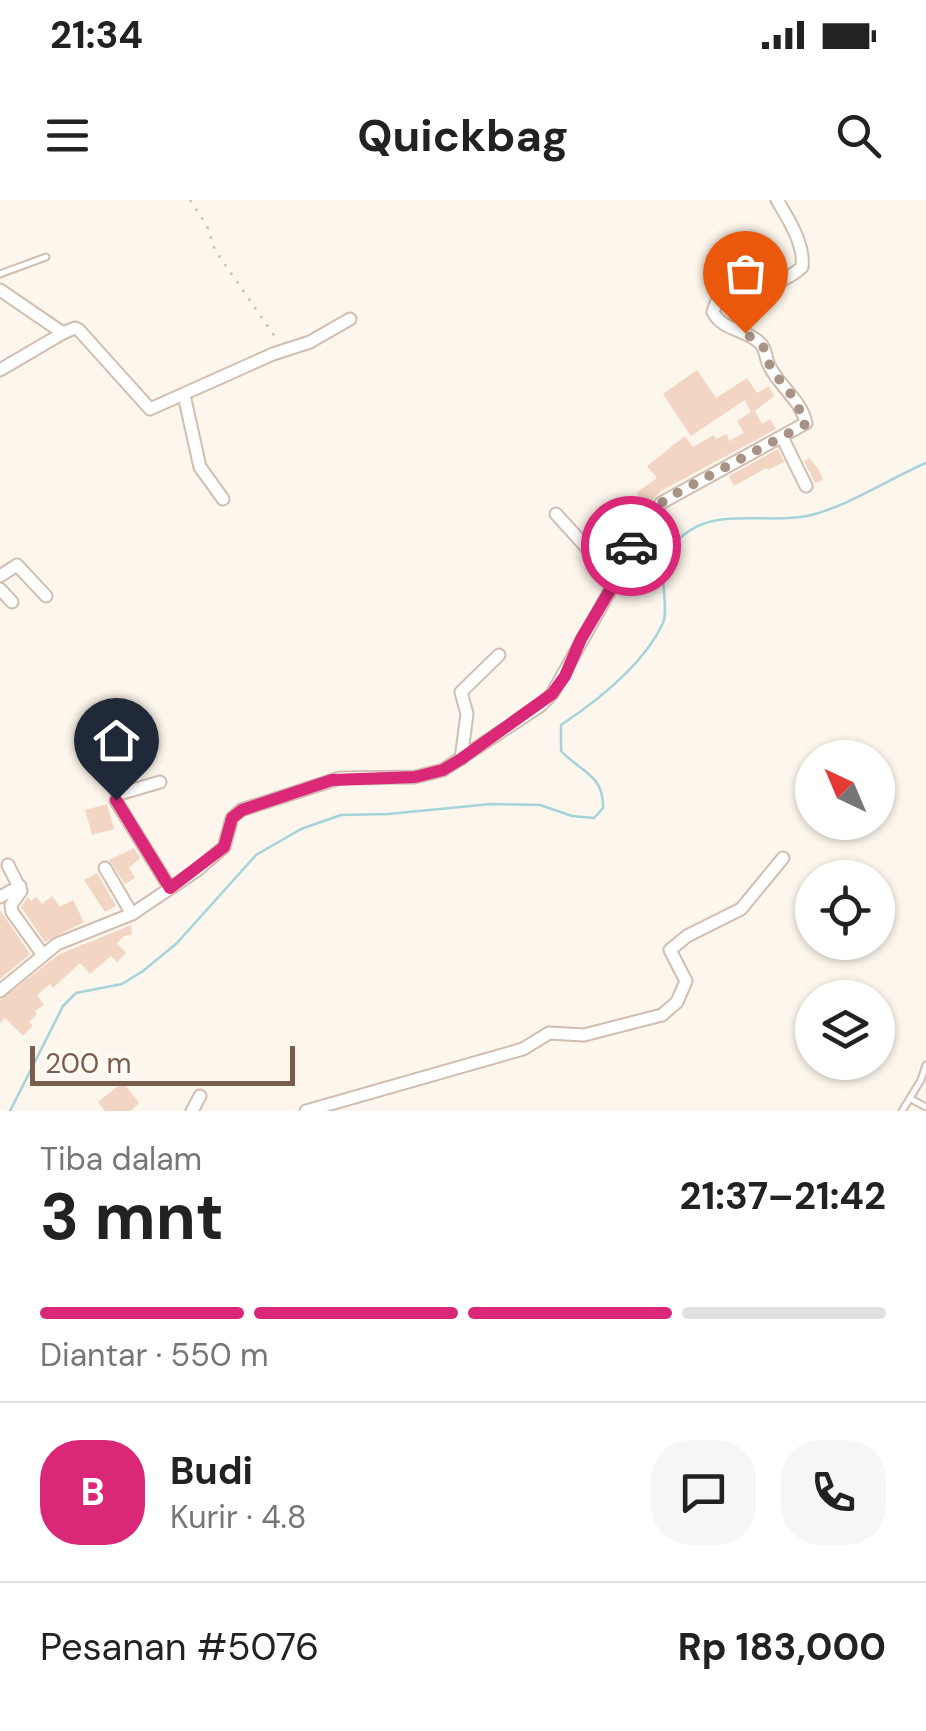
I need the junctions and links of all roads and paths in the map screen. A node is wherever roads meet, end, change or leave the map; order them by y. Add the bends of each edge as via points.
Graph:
1 (190, 200) edge
2 (776, 200) edge
3 (46, 257) dead end
4 (0, 274) edge
5 (0, 290) edge
6 (350, 319) dead end
7 (63, 333) junction
8 (284, 350) junction
9 (0, 370) edge
10 (184, 394) junction
11 (782, 437) junction
12 (806, 486) dead end
13 (223, 499) dead end
14 (556, 514) dead end
15 (0, 576) edge
16 (616, 580) junction
17 (0, 589) edge
18 (46, 596) dead end
19 (12, 602) dead end
20 (500, 655) dead end
21 (461, 759) junction
22 (160, 782) dead end
23 (783, 858) dead end
24 (8, 865) dead end
25 (105, 868) dead end
26 (20, 886) junction
27 (170, 888) junction
28 (0, 897) edge
29 (132, 914) junction
30 (43, 954) junction
31 (0, 991) edge
32 (926, 1065) edge
33 (200, 1096) dead end
34 (910, 1099) junction
35 (926, 1107) edge
36 (192, 1111) edge
37 (306, 1111) edge
38 (902, 1111) edge

1 - 8 path via 214,250
2 - 11 street via 804,258 802,267 730,295 713,309 716,320 760,343 806,418 804,426
3 - 4 lane
5 - 7 street
6 - 8 street
7 - 9 street
7 - 10 street via 79,330 150,409
8 - 10 street
10 - 13 street via 200,467
11 - 12 street
11 - 16 street via 661,502
14 - 16 street
15 - 18 street via 17,566
16 - 21 street via 552,694
17 - 19 street
20 - 21 street via 461,692 467,714
21 - 27 street via 415,777 332,780 242,810 232,818 224,847
22 - 27 street via 116,800
23 - 37 street via 741,909 670,950 686,982 662,1015 584,1035 549,1033 524,1049
24 - 26 street
25 - 29 street
26 - 28 street
26 - 30 street via 10,907
27 - 29 street
29 - 30 street
30 - 31 street
32 - 34 lane
33 - 36 street
34 - 35 lane
34 - 38 lane

